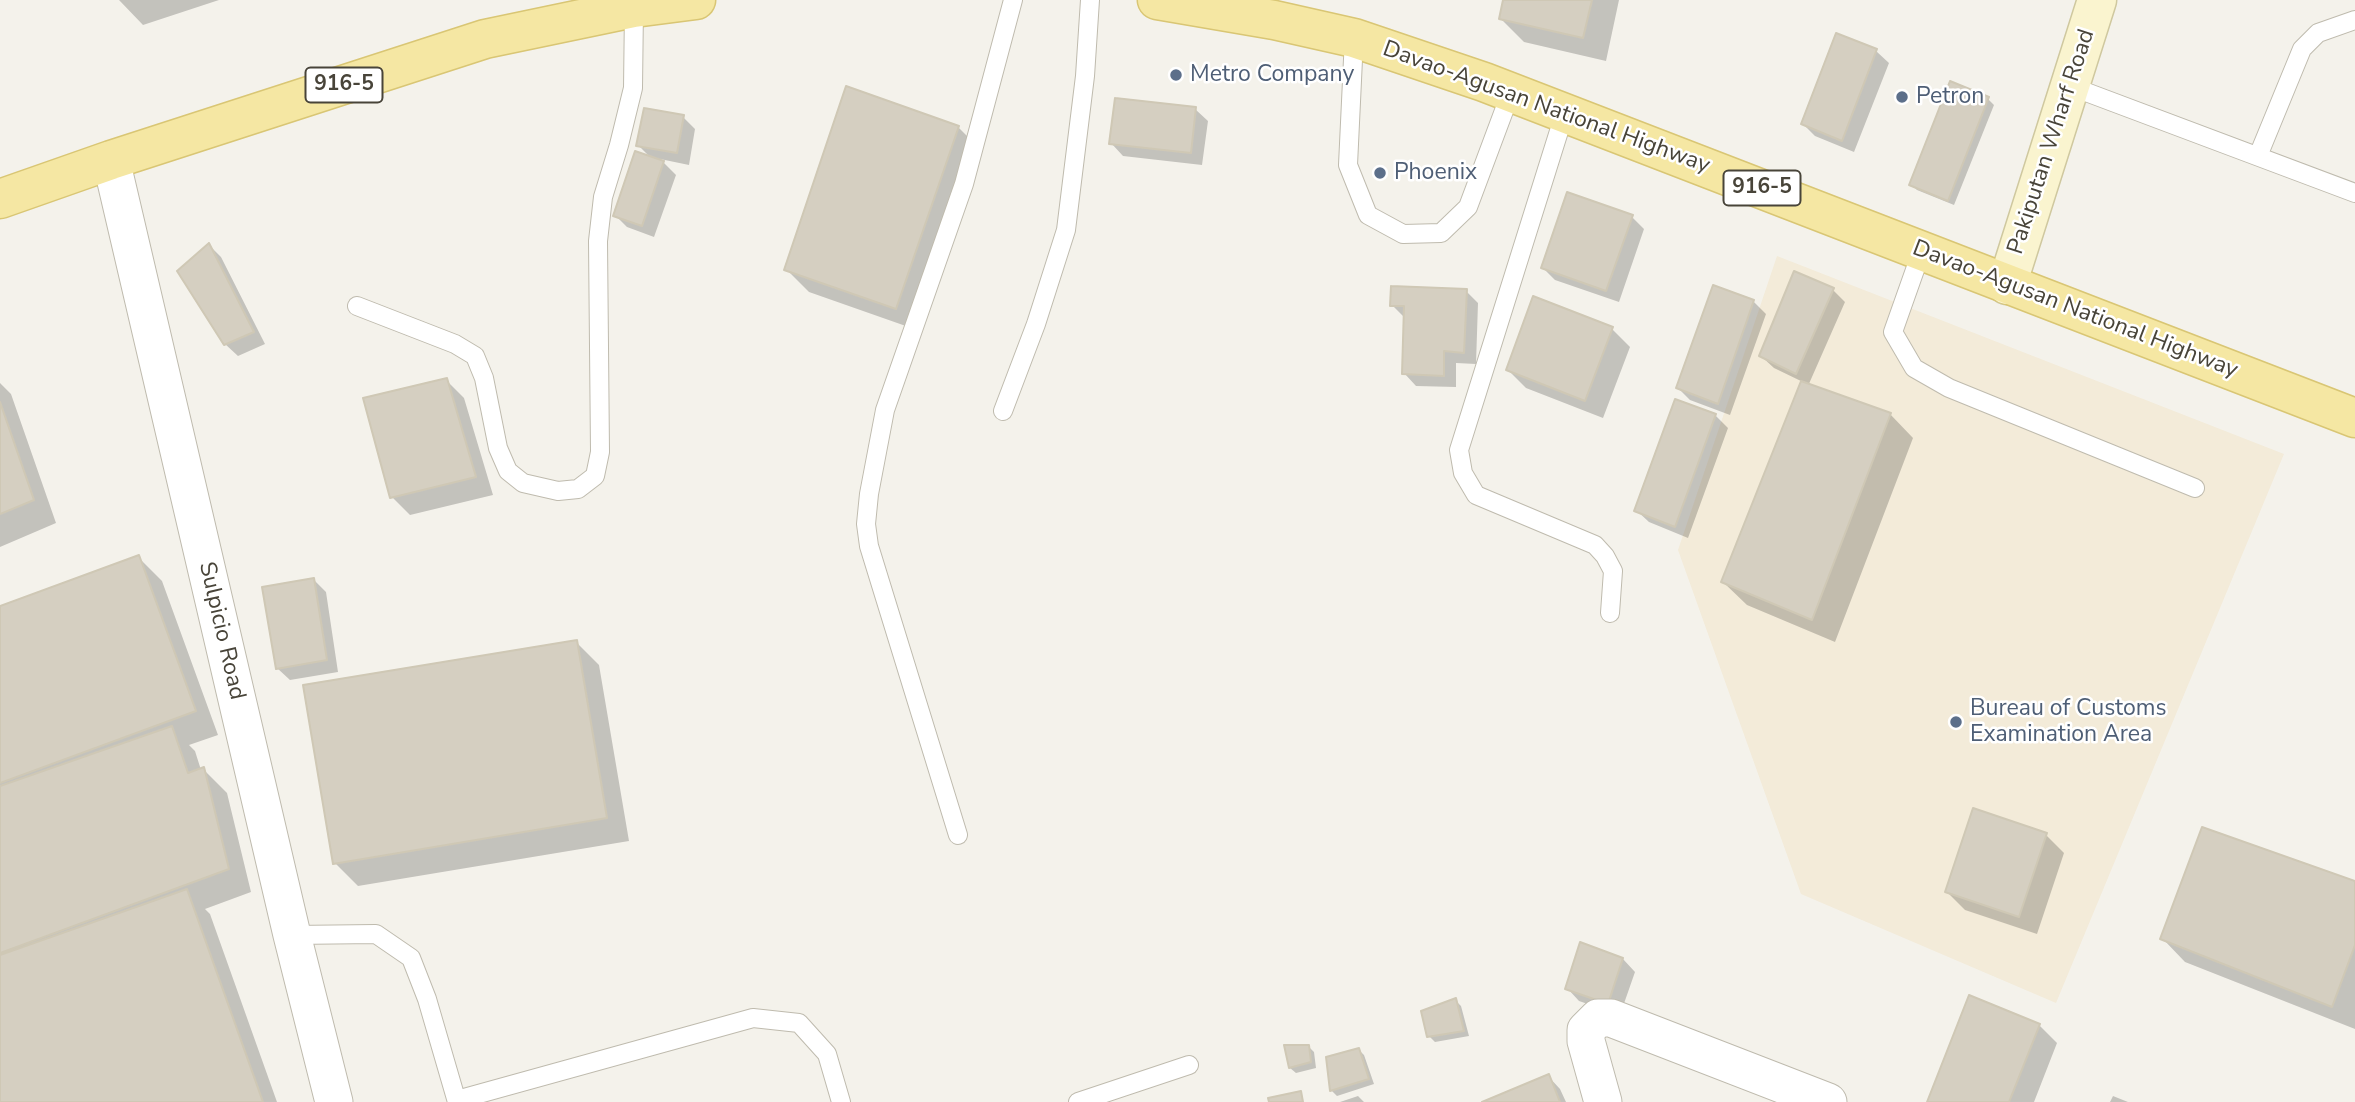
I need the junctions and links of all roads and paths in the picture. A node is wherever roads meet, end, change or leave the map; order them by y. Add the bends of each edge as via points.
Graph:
1 (696, 0) edge
2 (1013, 0) edge
3 (1090, 0) edge
4 (1157, 0) edge
5 (2097, 0) edge
6 (634, 8) junction
7 (2355, 20) edge
8 (1354, 38) junction
9 (2070, 86) junction
10 (1511, 92) junction
11 (1565, 112) junction
12 (2258, 156) junction
13 (111, 160) junction
14 (2355, 193) edge
15 (0, 199) edge
16 (1922, 250) junction
17 (2007, 285) junction
18 (357, 306) dead end
19 (1003, 411) dead end
20 (2355, 418) edge
21 (2195, 488) dead end
22 (1609, 613) dead end
23 (958, 835) dead end
24 (292, 935) junction
25 (1189, 1065) dead end
26 (457, 1101) edge
27 (334, 1102) edge
28 (841, 1102) edge
29 (1078, 1102) edge
30 (1603, 1102) edge
31 (1828, 1102) edge

1 - 6 main road, 916-5
2 - 23 lane via 964,184 885,410 866,524
3 - 19 lane via 1066,230
4 - 8 main road, Davao-Agusan National Highway / 916-5
5 - 9 street, Pakiputan Wharf Road
6 - 13 main road, 916-5 via 485,39
6 - 18 lane via 633,88 603,197 598,241 600,452 595,476 579,489 558,491 523,483 508,471 498,448 475,356
7 - 12 lane via 2318,33 2302,49
8 - 10 main road, Davao-Agusan National Highway / 916-5
8 - 10 lane via 1348,165 1368,215 1403,234 1441,233 1468,207
9 - 12 lane
9 - 17 street, Pakiputan Wharf Road
10 - 11 main road, Davao-Agusan National Highway / 916-5
11 - 16 main road, Davao-Agusan National Highway / 916-5
11 - 22 lane via 1459,450 1463,473 1476,495 1595,545 1613,571
12 - 14 lane
13 - 15 main road, 916-5
13 - 24 street, Sulpicio Road
16 - 17 main road, Davao-Agusan National Highway / 916-5
16 - 21 lane via 1894,332 1914,368 1949,388
17 - 20 main road, Davao-Agusan National Highway / 916-5
24 - 26 lane via 376,934 411,958 428,999
24 - 27 street, Sulpicio Road
25 - 29 lane
26 - 28 lane via 753,1018 799,1023 827,1054
30 - 31 street via 1586,1041 1586,1030 1598,1018 1611,1018

